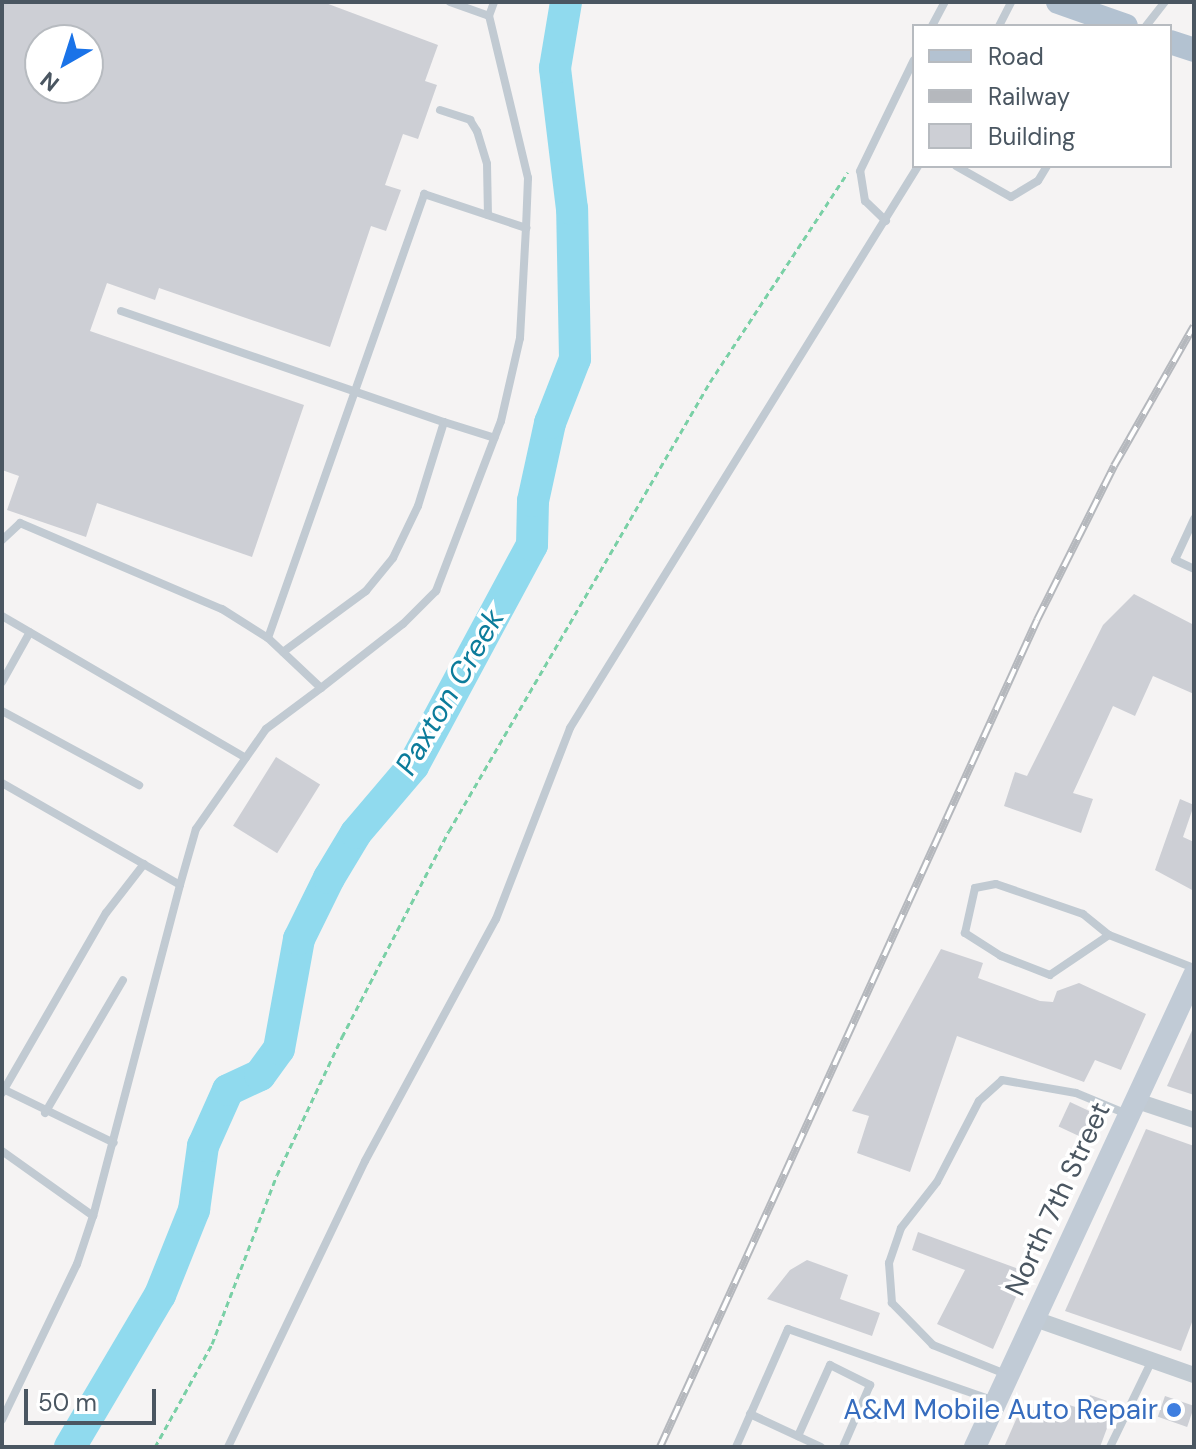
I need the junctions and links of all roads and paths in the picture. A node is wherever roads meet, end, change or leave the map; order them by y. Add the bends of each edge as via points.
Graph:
1 (450, 2) edge
2 (494, 2) edge
3 (945, 2) edge
4 (1011, 2) edge
5 (1058, 2) edge
6 (1165, 2) edge
7 (489, 16) junction
8 (933, 24) edge
9 (1000, 24) edge
10 (1120, 24) edge
11 (1148, 24) edge
12 (1172, 43) edge
13 (1194, 50) edge
14 (912, 64) edge
15 (440, 110) dead end
16 (869, 143) junction
17 (917, 168) edge
18 (960, 168) edge
19 (1046, 168) edge
20 (488, 215) junction
21 (886, 221) junction
22 (526, 228) junction
23 (121, 311) dead end
24 (352, 394) junction
25 (444, 422) junction
26 (495, 438) junction
27 (1194, 519) edge
28 (2, 540) edge
29 (1194, 569) edge
30 (2, 616) edge
31 (30, 632) junction
32 (268, 638) junction
33 (283, 652) junction
34 (2, 682) edge
35 (321, 688) junction
36 (2, 711) edge
37 (246, 758) junction
38 (2, 783) edge
39 (139, 785) dead end
40 (144, 864) junction
41 (180, 885) junction
42 (1109, 935) junction
43 (1194, 968) edge
44 (1194, 975) edge
45 (123, 980) dead end
46 (3, 1090) edge
47 (1134, 1108) junction
48 (45, 1113) junction
49 (1194, 1120) edge
50 (114, 1143) junction
51 (2, 1151) edge
52 (93, 1216) junction
53 (1035, 1319) junction
54 (1152, 1360) junction
55 (1009, 1375) junction
56 (1194, 1375) edge
57 (996, 1402) junction
58 (750, 1414) junction
59 (2, 1420) edge
60 (798, 1436) junction
61 (155, 1447) edge
62 (228, 1447) edge
63 (736, 1447) edge
64 (821, 1447) edge
65 (843, 1447) edge
66 (975, 1447) edge
67 (1110, 1447) edge

1 - 7 lane
2 - 7 lane
3 - 8 lane
4 - 9 lane
5 - 10 main road
6 - 11 lane
7 - 22 lane via 525,162
12 - 13 main road
14 - 16 lane
15 - 20 lane via 470,120 477,131 487,164
16 - 21 lane via 860,171 865,201
16 - 61 path via 710,382 449,831 342,1037 277,1175 212,1344
17 - 21 lane
18 - 19 lane via 1011,197 1038,181
20 - 22 lane
20 - 24 lane via 424,194
21 - 62 lane via 570,728 496,919 365,1161
22 - 26 lane via 520,338
23 - 24 lane
24 - 25 lane
24 - 32 lane
25 - 26 lane
25 - 33 lane via 418,506 393,558 366,591
26 - 35 lane via 436,591
27 - 29 lane via 1175,560
28 - 32 lane via 20,523 222,609
30 - 31 lane
31 - 34 lane
31 - 37 lane
32 - 33 lane
33 - 35 lane
35 - 37 lane via 266,729
36 - 39 lane
37 - 41 lane via 196,829
38 - 40 lane
40 - 41 lane
40 - 46 lane via 106,913
41 - 50 lane
42 - 42 lane via 1050,975 1001,956 965,933 975,888 996,884 1083,914
42 - 43 lane
44 - 47 main road, North 7th Street
45 - 48 lane
46 - 48 lane
47 - 49 street
47 - 53 main road, North 7th Street
47 - 55 lane via 1002,1080 979,1101 937,1182 901,1228 889,1263 892,1303 933,1345
48 - 50 lane
50 - 52 lane
51 - 52 lane
52 - 59 lane via 77,1264
53 - 54 street
53 - 55 main road, North 7th Street
54 - 56 street
54 - 67 lane
55 - 57 main road, North 7th Street
57 - 58 lane via 788,1329
57 - 66 main road, North 7th Street
58 - 60 lane
58 - 63 lane
60 - 64 lane
60 - 65 lane via 830,1365 870,1385

